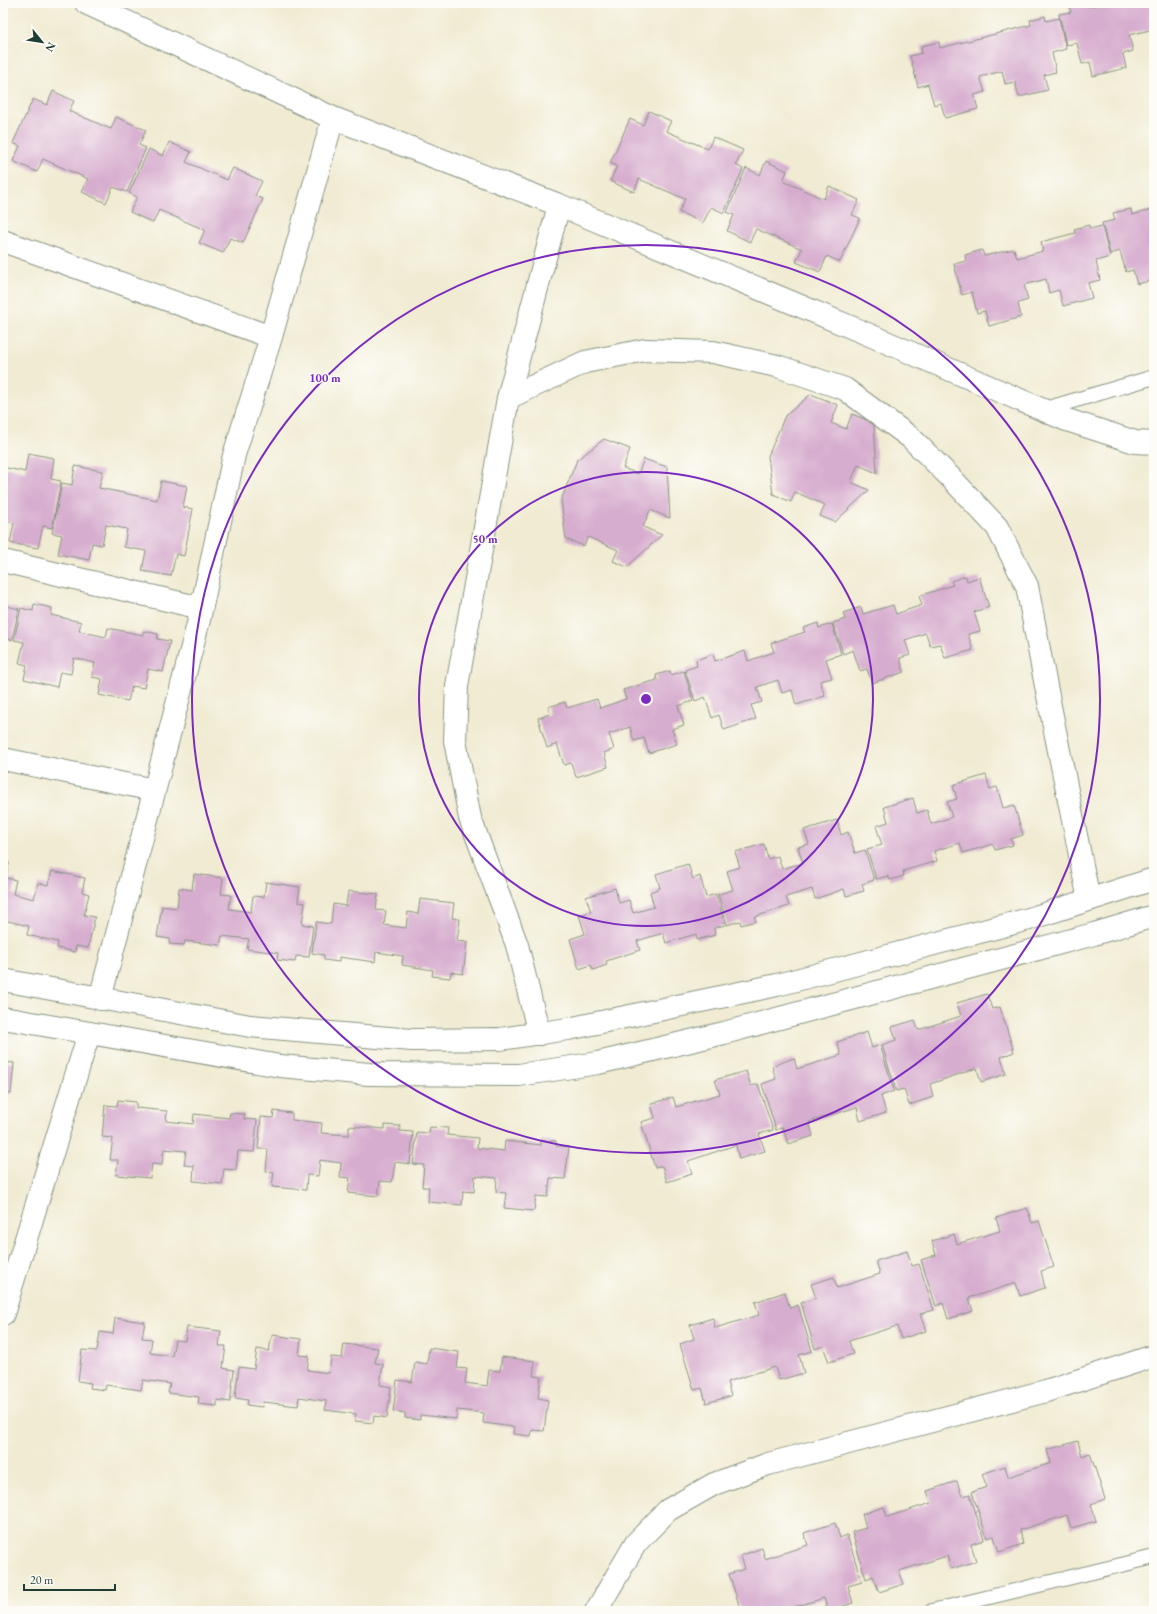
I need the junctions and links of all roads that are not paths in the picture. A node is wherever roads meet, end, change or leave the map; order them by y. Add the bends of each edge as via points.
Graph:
1 (86, 3) edge
2 (333, 118) junction
3 (559, 205) junction
4 (3, 241) edge
5 (271, 336) junction
6 (1154, 377) edge
7 (508, 398) junction
8 (1042, 410) junction
9 (1154, 443) edge
10 (3, 560) edge
11 (202, 608) junction
12 (3, 759) edge
13 (154, 790) junction
14 (1154, 879) edge
15 (1089, 900) junction
16 (1154, 916) edge
17 (3, 980) edge
18 (100, 999) junction
19 (3, 1018) edge
20 (89, 1033) junction
21 (539, 1034) junction
22 (3, 1314) edge
23 (1154, 1356) edge
24 (1154, 1557) edge
25 (596, 1611) edge
26 (932, 1611) edge

1 - 2 street
2 - 3 street
2 - 5 street
3 - 7 street
3 - 8 street
4 - 5 street
5 - 11 street via 234,455
6 - 8 lane
7 - 15 street via 586,362 645,350 713,352 777,366 845,388 910,438 997,527 1027,586
7 - 21 street via 457,686 455,741 470,818 518,944
8 - 9 street via 1135,442
10 - 11 street
11 - 13 street
12 - 13 street
13 - 18 street
14 - 15 street
15 - 21 street via 1029,919 777,985
16 - 20 street via 724,1033 598,1064 519,1076 369,1074 280,1066
17 - 18 street
18 - 21 street via 250,1026 412,1040 500,1039
19 - 20 street
20 - 22 street
23 - 25 street via 1046,1391 768,1464 714,1484 668,1510 636,1543
24 - 26 lane

